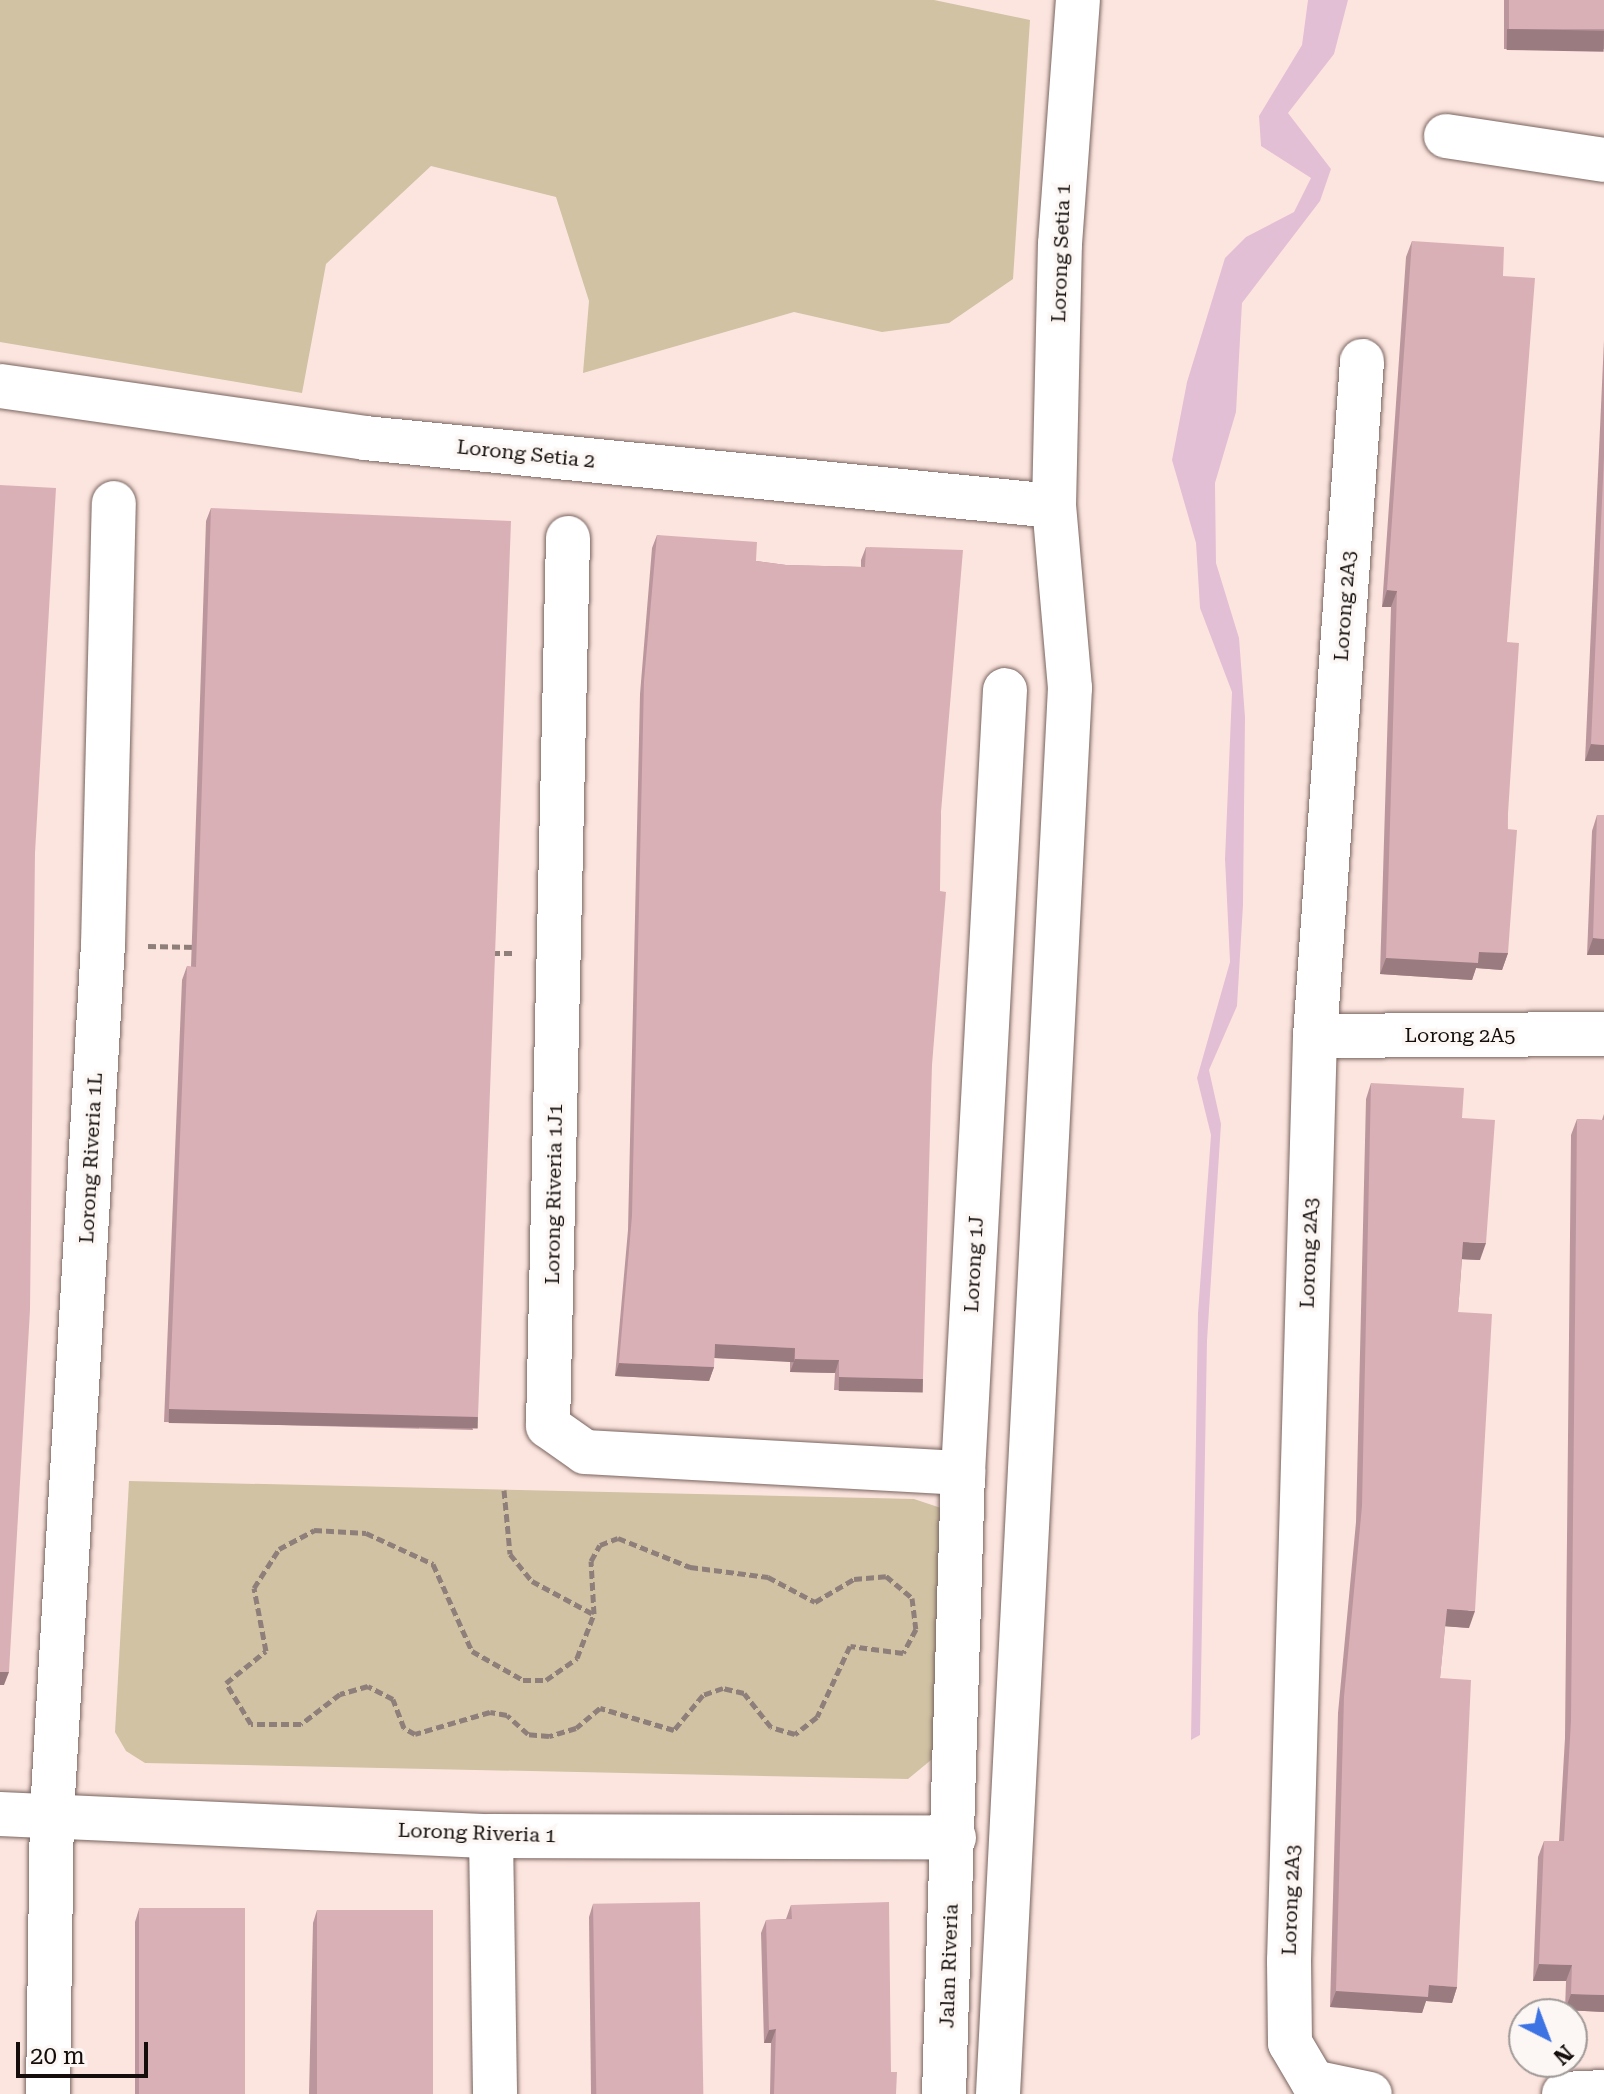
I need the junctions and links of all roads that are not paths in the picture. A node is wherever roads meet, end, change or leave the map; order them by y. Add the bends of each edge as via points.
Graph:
1 (1078, 0) edge
2 (1446, 136) dead end
3 (1604, 160) edge
4 (1362, 361) dead end
5 (0, 386) edge
6 (114, 503) dead end
7 (1054, 506) junction
8 (568, 538) dead end
9 (1005, 690) dead end
10 (1604, 1034) edge
11 (1315, 1036) junction
12 (963, 1473) junction
13 (52, 1813) junction
14 (0, 1814) edge
15 (491, 1836) junction
16 (954, 1838) junction
17 (1604, 2092) edge
18 (48, 2094) edge
19 (495, 2094) edge
20 (944, 2094) edge
21 (998, 2094) edge
22 (1370, 2094) edge
23 (1564, 2094) edge

1 - 7 street, Lorong Setia 1 via 1060,244
2 - 3 street
4 - 11 street, Lorong 2A3
5 - 7 street, Lorong Setia 2 via 365,438
6 - 13 street, Lorong Riveria 1L via 103,945
7 - 21 street, Lorong Setia 1 via 1070,688
8 - 12 street, Lorong Riveria 1J1 via 548,1426 585,1452
9 - 12 street, Lorong 1J
10 - 11 street, Lorong 2A5
11 - 22 street, Lorong 2A3 via 1290,2043 1313,2082
12 - 16 street, Lorong 1J
13 - 14 street, Lorong Riveria 1
13 - 15 street, Lorong Riveria 1
13 - 18 street, Lorong Riveria 1L
15 - 16 street, Lorong Riveria 1
15 - 19 street
16 - 20 street, Jalan Riveria
17 - 23 street

